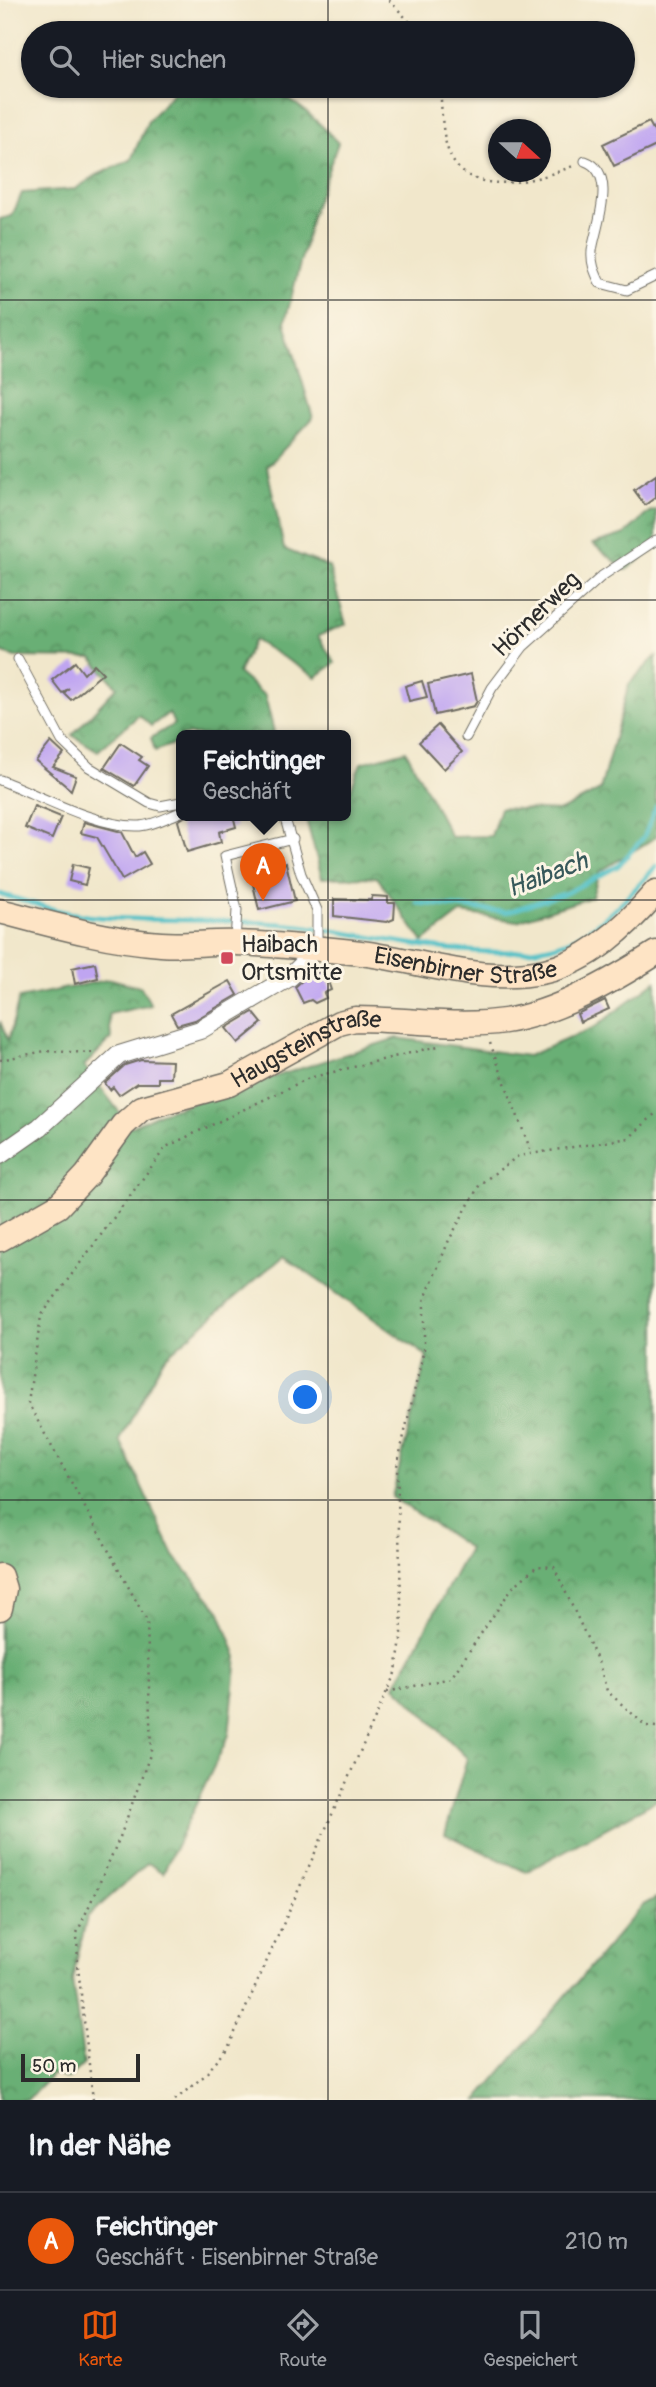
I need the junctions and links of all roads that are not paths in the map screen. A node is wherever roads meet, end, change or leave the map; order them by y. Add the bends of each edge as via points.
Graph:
1 (585, 161) road end
2 (656, 276) edge
3 (656, 540) edge
4 (18, 659) dead end
5 (466, 737) dead end
6 (0, 779) edge
7 (176, 803) edge
8 (176, 814) edge
9 (286, 821) edge
10 (293, 839) junction
11 (656, 892) edge
12 (0, 911) edge
13 (235, 935) junction
14 (314, 945) junction
15 (656, 953) edge
16 (0, 1155) edge
17 (0, 1239) edge
18 (0, 1576) edge
19 (0, 1608) edge

1 - 2 lane via 600,172 602,221 592,251 600,283 627,290
3 - 5 lane, Hörnerweg via 602,576 523,647 492,688
4 - 7 lane via 51,725 75,755 149,803
6 - 8 lane via 124,825 150,824
9 - 10 lane
10 - 13 lane via 225,856 237,910
10 - 14 lane via 319,920
11 - 14 main road, Eisenbirner Straße via 633,918 592,950 548,971 478,975
12 - 13 main road, Eisenbirner Straße via 124,941 164,945
13 - 14 main road, Eisenbirner Straße
14 - 16 street via 290,977 200,1030 119,1055 40,1127
15 - 17 main road, Haugsteinstraße via 526,1017 472,1023 355,1019 339,1023 229,1084 142,1108 58,1206
18 - 19 main road via 4,1589

